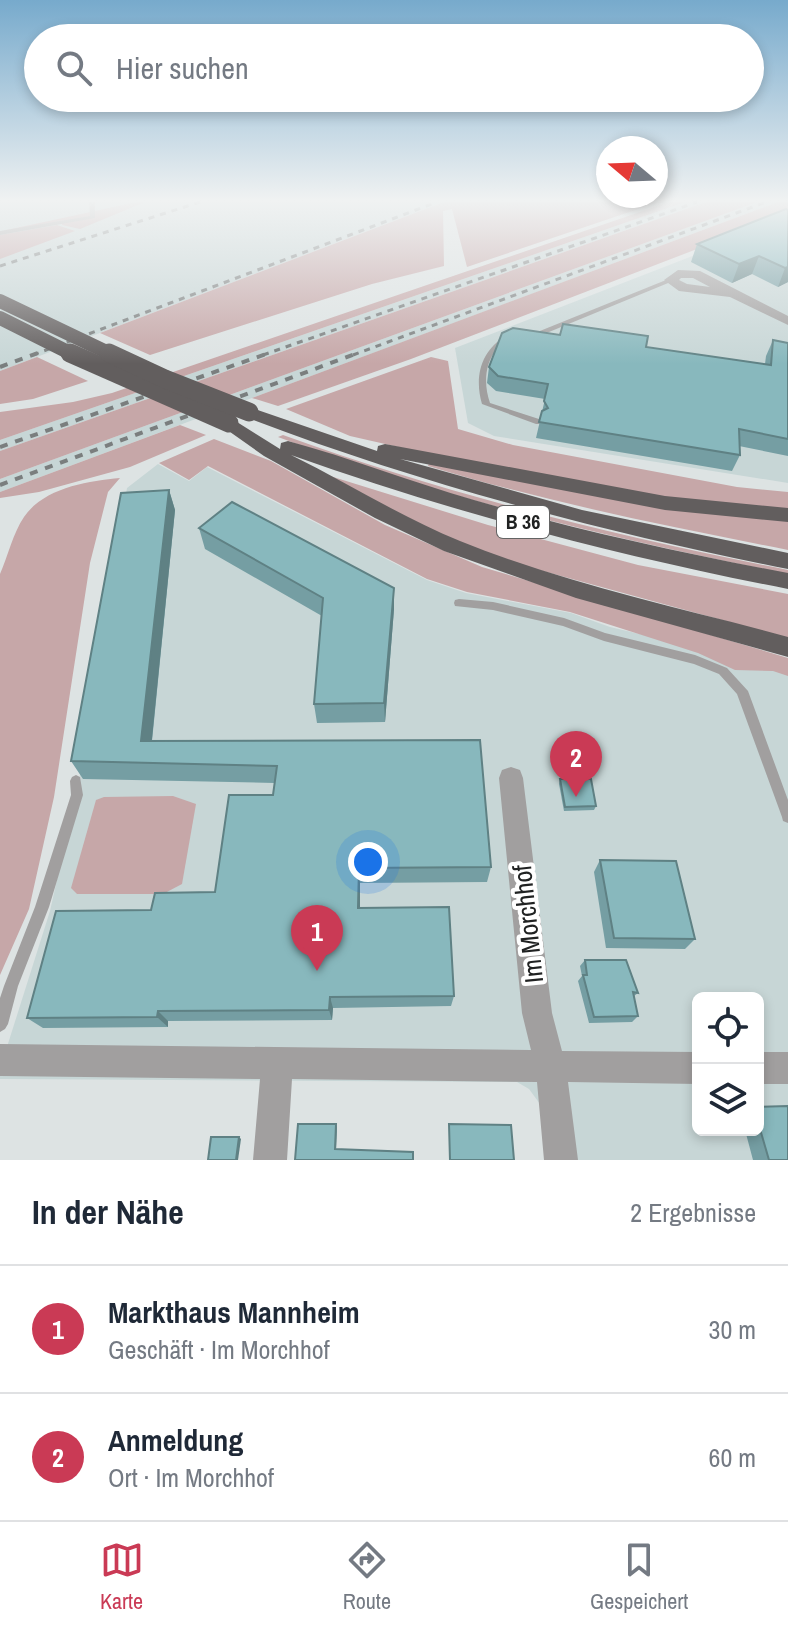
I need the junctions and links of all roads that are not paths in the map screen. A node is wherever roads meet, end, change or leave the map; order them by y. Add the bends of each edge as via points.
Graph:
1 (671, 280) joint
2 (0, 301) edge
3 (0, 318) edge
4 (788, 321) edge
5 (539, 422) edge
6 (295, 426) junction
7 (260, 442) junction
8 (788, 515) edge
9 (788, 561) edge
10 (788, 581) edge
11 (459, 603) dead end
12 (788, 647) edge
13 (511, 778) dead end
14 (76, 781) dead end
15 (788, 817) edge
16 (0, 1024) edge
17 (0, 1060) edge
18 (277, 1063) junction
19 (692, 1068) edge
20 (764, 1068) edge
21 (788, 1068) edge
22 (551, 1069) junction
23 (270, 1160) edge
24 (561, 1160) edge

1 - 4 street via 687,289 732,293
1 - 5 lane via 529,337 495,345 480,383 486,404
2 - 6 highway, B 36, bridge via 165,379
3 - 7 highway, bridge
6 - 8 highway via 378,449 568,486 665,503
6 - 9 highway, B 36 via 408,470 522,503
7 - 10 highway, B 36 via 533,525
7 - 12 highway via 404,525 471,554 564,586
11 - 15 lane via 564,622 723,671 742,691
13 - 22 street, Im Morchhof via 537,1013
14 - 16 lane via 77,795 56,865
17 - 18 street
18 - 22 street
18 - 23 street
19 - 22 street
20 - 21 street
22 - 24 street, Im Morchhof

